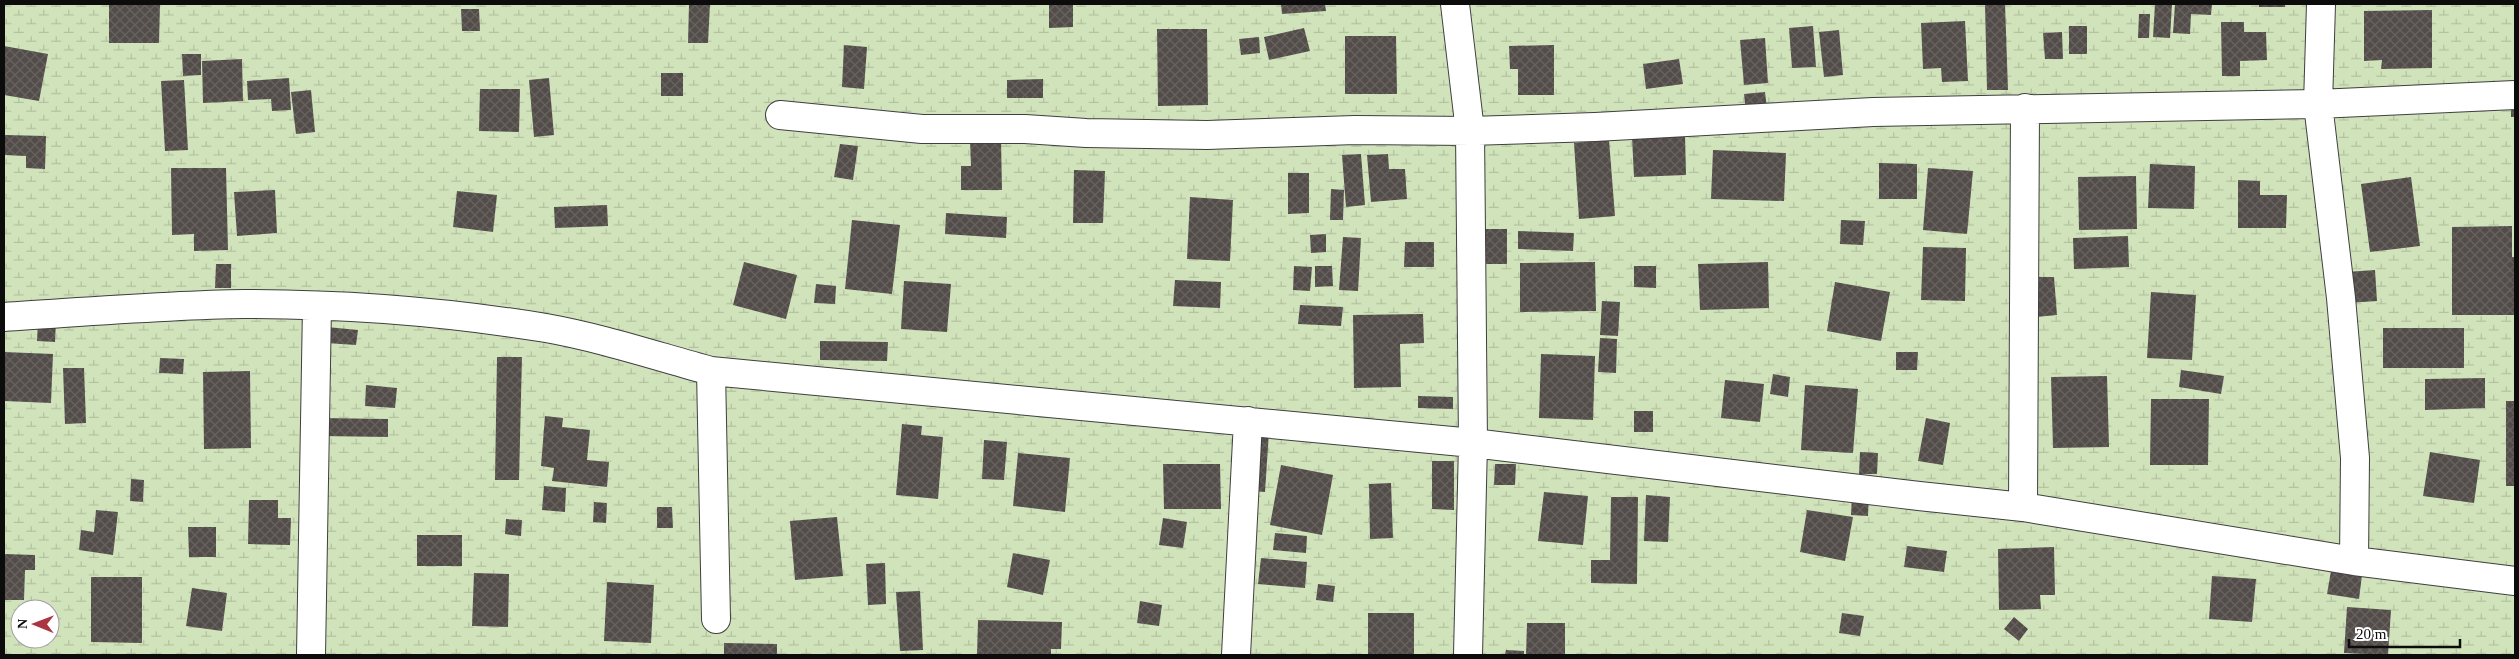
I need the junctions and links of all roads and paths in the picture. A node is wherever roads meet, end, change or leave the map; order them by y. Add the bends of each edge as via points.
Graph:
1 (1455, 4) edge
2 (2321, 4) edge
3 (2515, 95) edge
4 (2318, 104) junction
5 (2024, 108) junction
6 (780, 115) dead end
7 (1470, 131) junction
8 (317, 306) junction
9 (4, 318) edge
10 (710, 371) junction
11 (1248, 422) junction
12 (1473, 443) junction
13 (2022, 507) junction
14 (2354, 561) junction
15 (2515, 581) edge
16 (716, 619) dead end
17 (311, 655) edge
18 (1236, 655) edge
19 (1468, 655) edge

1 - 7 street
2 - 4 street
3 - 4 street
4 - 5 street
4 - 14 street via 2342,298 2354,448
5 - 7 street
5 - 13 street
6 - 7 street via 922,129 1025,129 1207,136 1355,130
7 - 12 street
8 - 9 street via 244,304
8 - 10 street via 449,315 547,329
8 - 17 street
10 - 11 street
10 - 16 street
11 - 12 street
11 - 18 street
12 - 13 street
12 - 19 street
13 - 14 street
14 - 15 street

